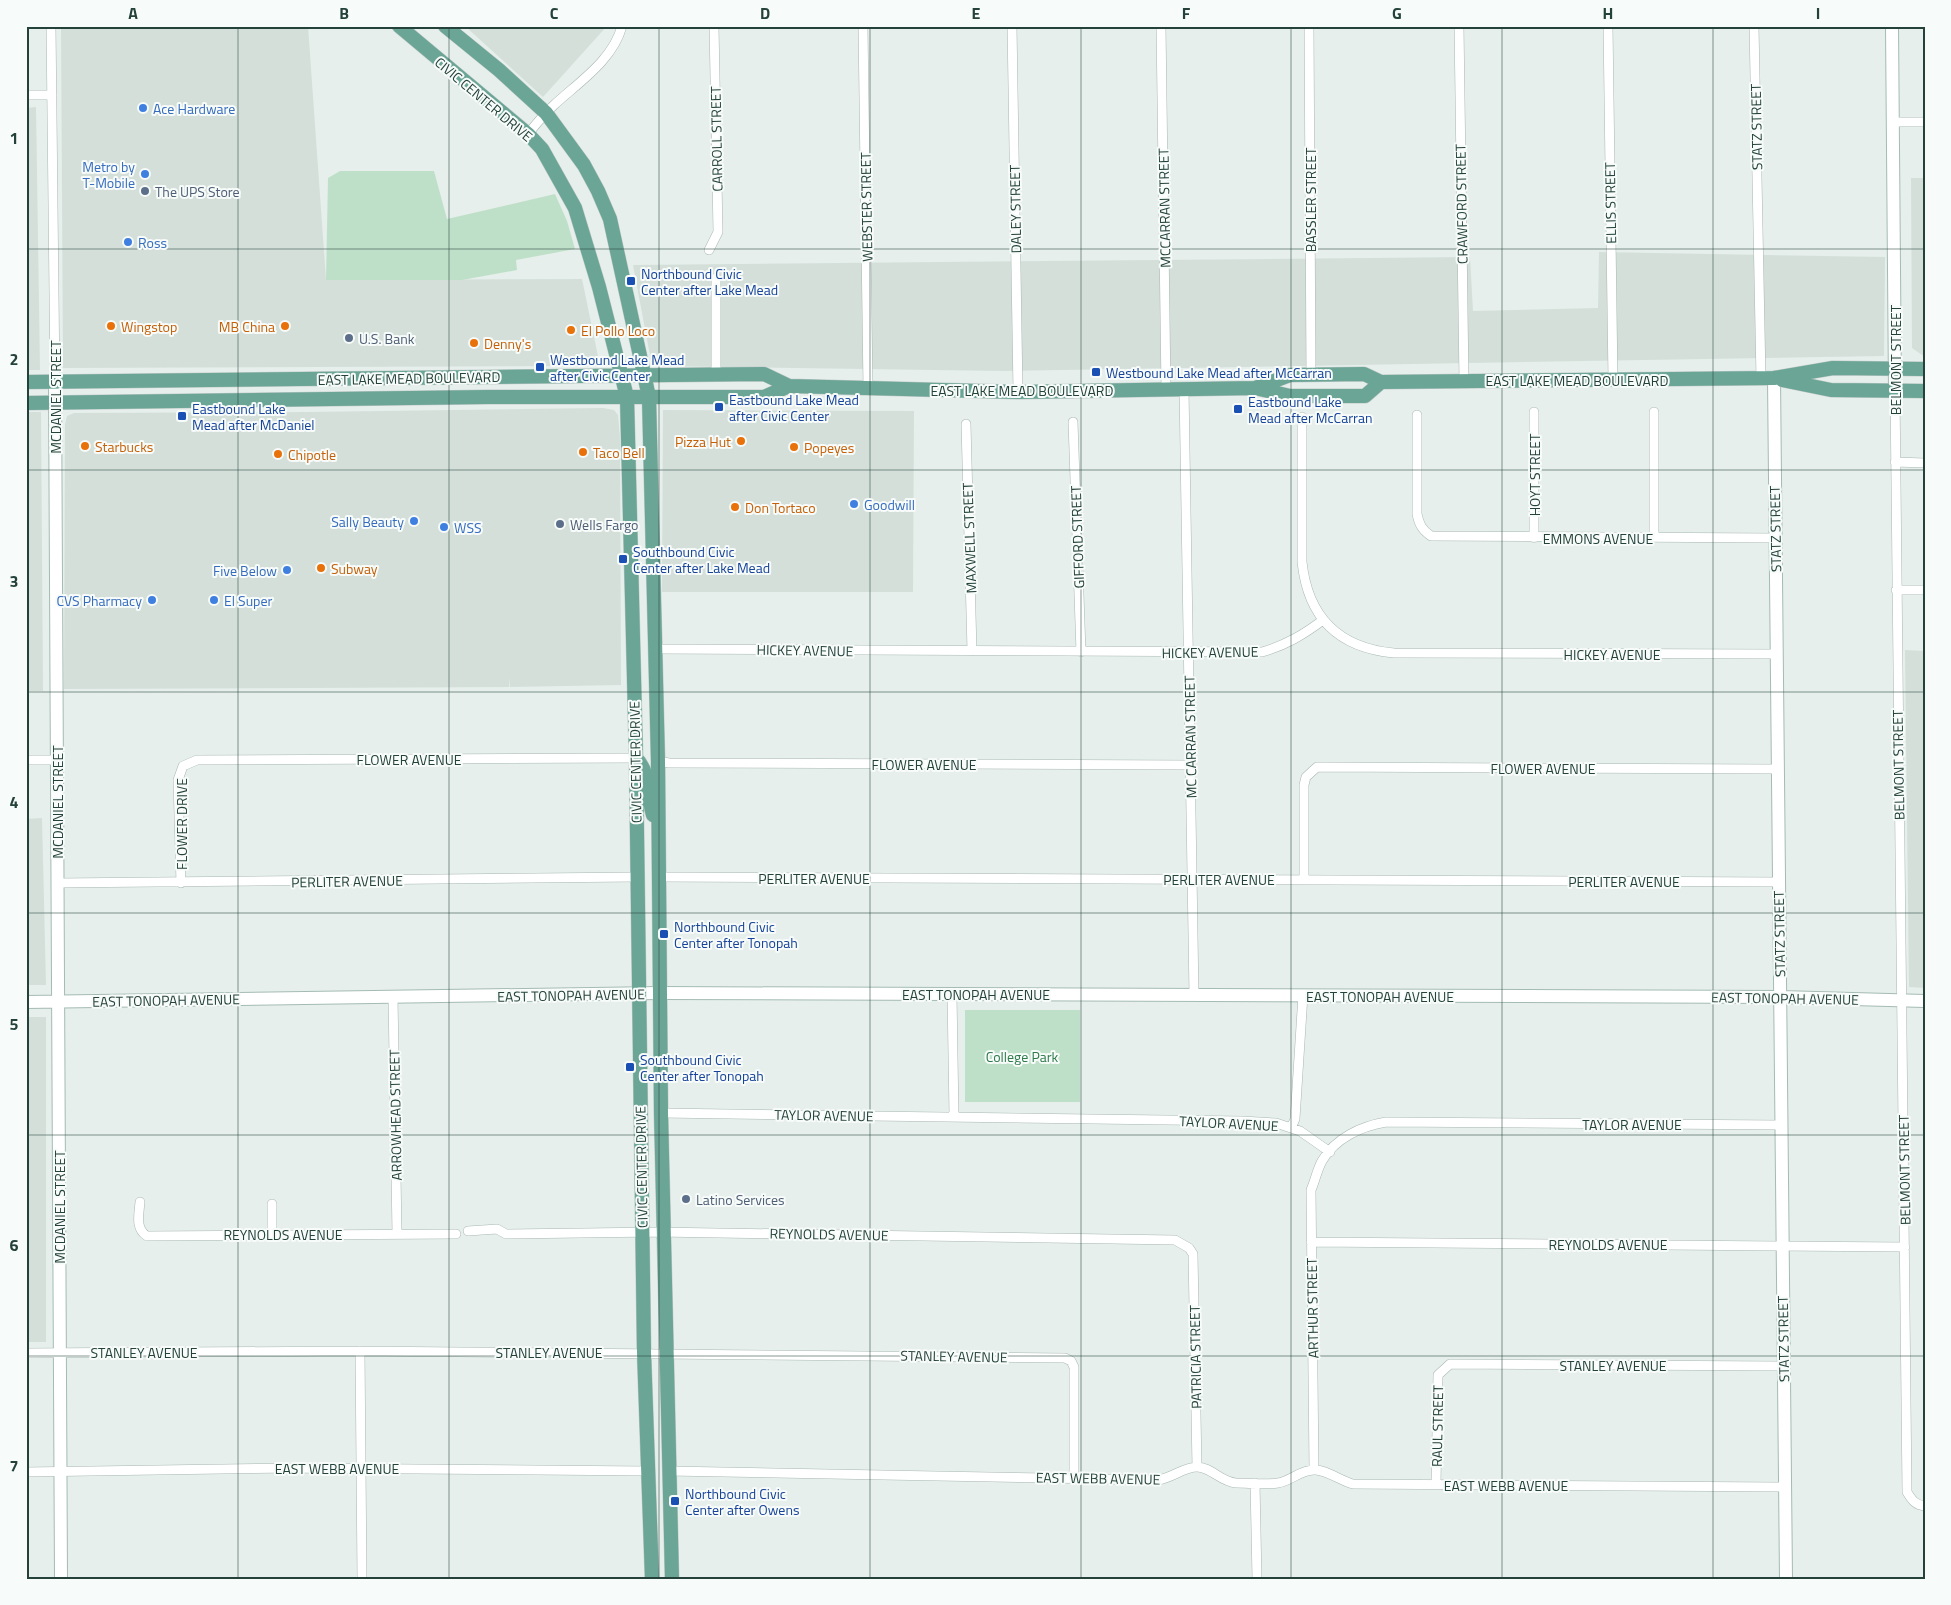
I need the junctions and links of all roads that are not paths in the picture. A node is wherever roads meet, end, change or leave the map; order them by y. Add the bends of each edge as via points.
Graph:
1 (51, 26) edge
2 (399, 26) edge
3 (445, 26) edge
4 (622, 26) edge
5 (714, 26) edge
6 (863, 26) edge
7 (1012, 26) edge
8 (1161, 26) edge
9 (1309, 26) edge
10 (1459, 26) edge
11 (1608, 26) edge
12 (1754, 26) edge
13 (1892, 26) edge
14 (26, 95) edge
15 (52, 95) junction
16 (546, 113) junction
17 (1893, 122) junction
18 (1925, 122) edge
19 (528, 134) junction
20 (709, 250) dead end
21 (716, 278) dead end
22 (1895, 368) junction
23 (1925, 369) edge
24 (716, 374) junction
25 (1311, 374) junction
26 (644, 375) junction
27 (621, 376) junction
28 (1767, 379) junction
29 (319, 380) junction
30 (1613, 380) junction
31 (1464, 381) junction
32 (26, 382) edge
33 (55, 382) junction
34 (1381, 382) junction
35 (789, 386) junction
36 (868, 388) junction
37 (1255, 388) junction
38 (1166, 389) junction
39 (1184, 389) junction
40 (1895, 391) junction
41 (1925, 391) edge
42 (1018, 392) junction
43 (627, 397) junction
44 (649, 397) junction
45 (320, 400) junction
46 (26, 403) edge
47 (56, 403) junction
48 (1534, 412) dead end
49 (1654, 412) dead end
50 (1417, 415) dead end
51 (1302, 417) dead end
52 (1073, 422) dead end
53 (966, 424) dead end
54 (1895, 462) junction
55 (1925, 463) edge
56 (1534, 538) junction
57 (1654, 538) junction
58 (1775, 538) junction
59 (1896, 590) junction
60 (1925, 590) edge
61 (1323, 620) junction
62 (655, 649) junction
63 (972, 651) junction
64 (1081, 652) junction
65 (1188, 652) junction
66 (1776, 654) junction
67 (635, 701) junction
68 (636, 758) junction
69 (26, 760) edge
70 (57, 760) junction
71 (658, 761) junction
72 (183, 766) joint
73 (1190, 766) junction
74 (1777, 769) junction
75 (658, 824) junction
76 (637, 877) junction
77 (659, 877) junction
78 (1192, 879) junction
79 (1304, 880) junction
80 (180, 882) junction
81 (1779, 882) junction
82 (58, 883) junction
83 (639, 994) junction
84 (660, 994) junction
85 (952, 994) junction
86 (1194, 995) junction
87 (1303, 996) junction
88 (393, 997) junction
89 (1780, 997) junction
90 (1902, 1000) junction
91 (1925, 1001) edge
92 (26, 1002) edge
93 (58, 1002) junction
94 (661, 1113) junction
95 (954, 1116) junction
96 (1781, 1125) junction
97 (1291, 1128) junction
98 (1330, 1152) junction
99 (140, 1202) dead end
100 (272, 1204) dead end
101 (468, 1231) dead end
102 (642, 1232) junction
103 (664, 1232) junction
104 (397, 1233) junction
105 (272, 1234) junction
106 (456, 1234) dead end
107 (1311, 1242) junction
108 (1782, 1246) junction
109 (1905, 1247) junction
110 (1189, 1248) joint
111 (360, 1351) junction
112 (60, 1352) junction
113 (644, 1352) junction
114 (666, 1352) junction
115 (26, 1353) edge
116 (1784, 1366) junction
117 (1444, 1369) joint
118 (1197, 1467) junction
119 (361, 1468) junction
120 (1314, 1470) junction
121 (60, 1471) junction
122 (647, 1471) junction
123 (669, 1471) junction
124 (26, 1472) edge
125 (1074, 1478) junction
126 (1255, 1483) junction
127 (1436, 1484) junction
128 (1785, 1487) junction
129 (1925, 1506) edge
130 (61, 1579) edge
131 (362, 1579) edge
132 (652, 1579) edge
133 (672, 1579) edge
134 (1257, 1579) edge
135 (1786, 1579) edge

1 - 15 street, MCDANIEL STREET
2 - 19 main road, CIVIC CENTER DRIVE
3 - 16 main road, CIVIC CENTER DRIVE
4 - 16 street via 618,40 602,61
5 - 20 street, CARROLL STREET via 718,232
6 - 36 street, WEBSTER STREET
7 - 42 street, DALEY STREET
8 - 38 street, MCCARRAN STREET
9 - 25 street, BASSLER STREET
10 - 31 street, CRAWFORD STREET
11 - 30 street, ELLIS STREET
12 - 28 street, STATZ STREET
13 - 17 street, BELMONT STREET
14 - 15 street
15 - 33 street, MCDANIEL STREET
16 - 19 street
16 - 26 main road, CIVIC CENTER DRIVE via 584,165 610,219
17 - 18 street
17 - 22 street, BELMONT STREET
19 - 27 main road, CIVIC CENTER DRIVE via 542,149 575,208
21 - 24 street
22 - 23 main road, EAST LAKE MEAD BOULEVARD
22 - 28 main road, EAST LAKE MEAD BOULEVARD via 1834,368
22 - 40 street, BELMONT STREET
24 - 26 main road, EAST LAKE MEAD BOULEVARD
24 - 35 main road, EAST LAKE MEAD BOULEVARD via 764,374
25 - 34 main road, EAST LAKE MEAD BOULEVARD via 1364,374
25 - 37 main road, EAST LAKE MEAD BOULEVARD via 1290,374
26 - 27 main road, EAST LAKE MEAD BOULEVARD
26 - 44 main road, CIVIC CENTER DRIVE
27 - 29 main road, EAST LAKE MEAD BOULEVARD
27 - 43 main road, CIVIC CENTER DRIVE
28 - 30 main road, EAST LAKE MEAD BOULEVARD
28 - 40 main road, EAST LAKE MEAD BOULEVARD via 1831,390
28 - 58 street, STATZ STREET
29 - 33 main road, EAST LAKE MEAD BOULEVARD
29 - 45 main road
30 - 31 main road, EAST LAKE MEAD BOULEVARD
31 - 34 main road, EAST LAKE MEAD BOULEVARD
32 - 33 main road, EAST LAKE MEAD BOULEVARD
33 - 47 street, MCDANIEL STREET
34 - 37 main road, EAST LAKE MEAD BOULEVARD via 1365,396 1290,396
35 - 36 main road, EAST LAKE MEAD BOULEVARD
35 - 44 main road, EAST LAKE MEAD BOULEVARD via 764,396
36 - 42 main road, EAST LAKE MEAD BOULEVARD
37 - 39 main road, EAST LAKE MEAD BOULEVARD
38 - 39 main road, EAST LAKE MEAD BOULEVARD
38 - 42 main road, EAST LAKE MEAD BOULEVARD
39 - 65 street, MC CARRAN STREET
40 - 41 main road, EAST LAKE MEAD BOULEVARD
40 - 54 street, BELMONT STREET
43 - 44 main road, EAST LAKE MEAD BOULEVARD
43 - 45 main road, EAST LAKE MEAD BOULEVARD
43 - 67 main road, CIVIC CENTER DRIVE
44 - 62 main road, CIVIC CENTER DRIVE
45 - 47 main road, EAST LAKE MEAD BOULEVARD
46 - 47 main road, EAST LAKE MEAD BOULEVARD
47 - 70 street, MCDANIEL STREET
48 - 56 street, HOYT STREET
49 - 57 street
50 - 56 street, EMMONS AVENUE via 1417,514 1423,531 1431,536
51 - 61 street via 1304,582 1313,606
52 - 64 street, GIFFORD STREET
53 - 63 street, MAXWELL STREET
54 - 55 street
54 - 59 street, BELMONT STREET
56 - 57 street, EMMONS AVENUE
57 - 58 street, EMMONS AVENUE
58 - 66 street, STATZ STREET
59 - 60 street
59 - 90 street, BELMONT STREET
61 - 65 street, HICKEY AVENUE via 1303,635 1262,652
61 - 66 street, HICKEY AVENUE via 1349,642 1373,651 1394,653
62 - 63 street, HICKEY AVENUE
62 - 71 main road, CIVIC CENTER DRIVE
63 - 64 street, HICKEY AVENUE
64 - 65 street, HICKEY AVENUE
65 - 73 street, MC CARRAN STREET
66 - 74 street, STATZ STREET
67 - 68 main road, CIVIC CENTER DRIVE
67 - 71 main road via 644,748 652,759
68 - 72 street, FLOWER AVENUE via 197,760
68 - 75 main road via 646,772 650,806
68 - 76 main road, CIVIC CENTER DRIVE
69 - 70 street
70 - 82 street, MCDANIEL STREET
71 - 73 street, FLOWER AVENUE
71 - 75 main road, CIVIC CENTER DRIVE
72 - 80 street, FLOWER DRIVE via 178,780
73 - 78 street, MC CARRAN STREET
74 - 79 street, FLOWER AVENUE via 1317,768 1306,777 1304,785
74 - 81 street, STATZ STREET
75 - 77 main road, CIVIC CENTER DRIVE
76 - 80 street, PERLITER AVENUE
76 - 83 main road, CIVIC CENTER DRIVE
77 - 78 street, PERLITER AVENUE
77 - 84 main road, CIVIC CENTER DRIVE
78 - 79 street, PERLITER AVENUE
78 - 86 street, MC CARRAN STREET
79 - 81 street, PERLITER AVENUE
80 - 82 street, PERLITER AVENUE
81 - 89 street, STATZ STREET
82 - 93 street, MCDANIEL STREET
83 - 84 street, EAST TONOPAH AVENUE
83 - 88 street, EAST TONOPAH AVENUE
83 - 102 main road, CIVIC CENTER DRIVE
84 - 85 street, EAST TONOPAH AVENUE
84 - 94 main road, CIVIC CENTER DRIVE
85 - 86 street, EAST TONOPAH AVENUE
85 - 95 street
86 - 87 street, EAST TONOPAH AVENUE
87 - 89 street, EAST TONOPAH AVENUE
87 - 97 street via 1295,1119
88 - 93 street, EAST TONOPAH AVENUE
88 - 104 street, ARROWHEAD STREET
89 - 90 street, EAST TONOPAH AVENUE
89 - 96 street, STATZ STREET
90 - 91 street, EAST TONOPAH AVENUE
90 - 109 street, BELMONT STREET
92 - 93 street, EAST TONOPAH AVENUE
93 - 112 street, MCDANIEL STREET
94 - 95 street, TAYLOR AVENUE
94 - 103 main road, CIVIC CENTER DRIVE
95 - 97 street, TAYLOR AVENUE via 1242,1120 1276,1123
96 - 98 street, TAYLOR AVENUE via 1386,1122 1355,1132
96 - 108 street, STATZ STREET
97 - 98 street, TAYLOR AVENUE
98 - 107 street, ARTHUR STREET via 1322,1161 1311,1190
99 - 105 street, REYNOLDS AVENUE via 140,1228 147,1236
100 - 105 street
101 - 102 street, REYNOLDS AVENUE via 497,1229 506,1234
102 - 103 street, REYNOLDS AVENUE
102 - 113 main road, CIVIC CENTER DRIVE
103 - 110 street, REYNOLDS AVENUE via 1175,1240
103 - 114 main road, CIVIC CENTER DRIVE
104 - 105 street, REYNOLDS AVENUE
104 - 106 street, REYNOLDS AVENUE
107 - 108 street, REYNOLDS AVENUE
107 - 120 street, ARTHUR STREET
108 - 109 street, REYNOLDS AVENUE
108 - 116 street, STATZ STREET
109 - 129 street, BELMONT STREET via 1907,1492 1919,1506
110 - 118 street, PATRICIA STREET via 1193,1254
111 - 112 street, STANLEY AVENUE
111 - 113 street, STANLEY AVENUE
111 - 119 street
112 - 115 street, STANLEY AVENUE
112 - 121 street, MCDANIEL STREET
113 - 114 street, STANLEY AVENUE
113 - 122 main road, CIVIC CENTER DRIVE
114 - 123 main road, CIVIC CENTER DRIVE
114 - 125 street, STANLEY AVENUE via 1065,1358 1074,1367
116 - 117 street, STANLEY AVENUE via 1450,1364
116 - 128 street, STATZ STREET
117 - 127 street, RAUL STREET via 1438,1375
118 - 125 street, EAST WEBB AVENUE via 1158,1480
118 - 126 street via 1233,1483
119 - 121 street, EAST WEBB AVENUE
119 - 122 street, EAST WEBB AVENUE
119 - 131 street
120 - 126 street via 1278,1483
120 - 127 street, EAST WEBB AVENUE via 1353,1484
121 - 124 street, EAST WEBB AVENUE
121 - 130 street, MCDANIEL STREET
122 - 132 main road, CIVIC CENTER DRIVE
123 - 125 street, EAST WEBB AVENUE
123 - 133 main road, CIVIC CENTER DRIVE
126 - 134 street
127 - 128 street, EAST WEBB AVENUE
128 - 135 street, STATZ STREET

